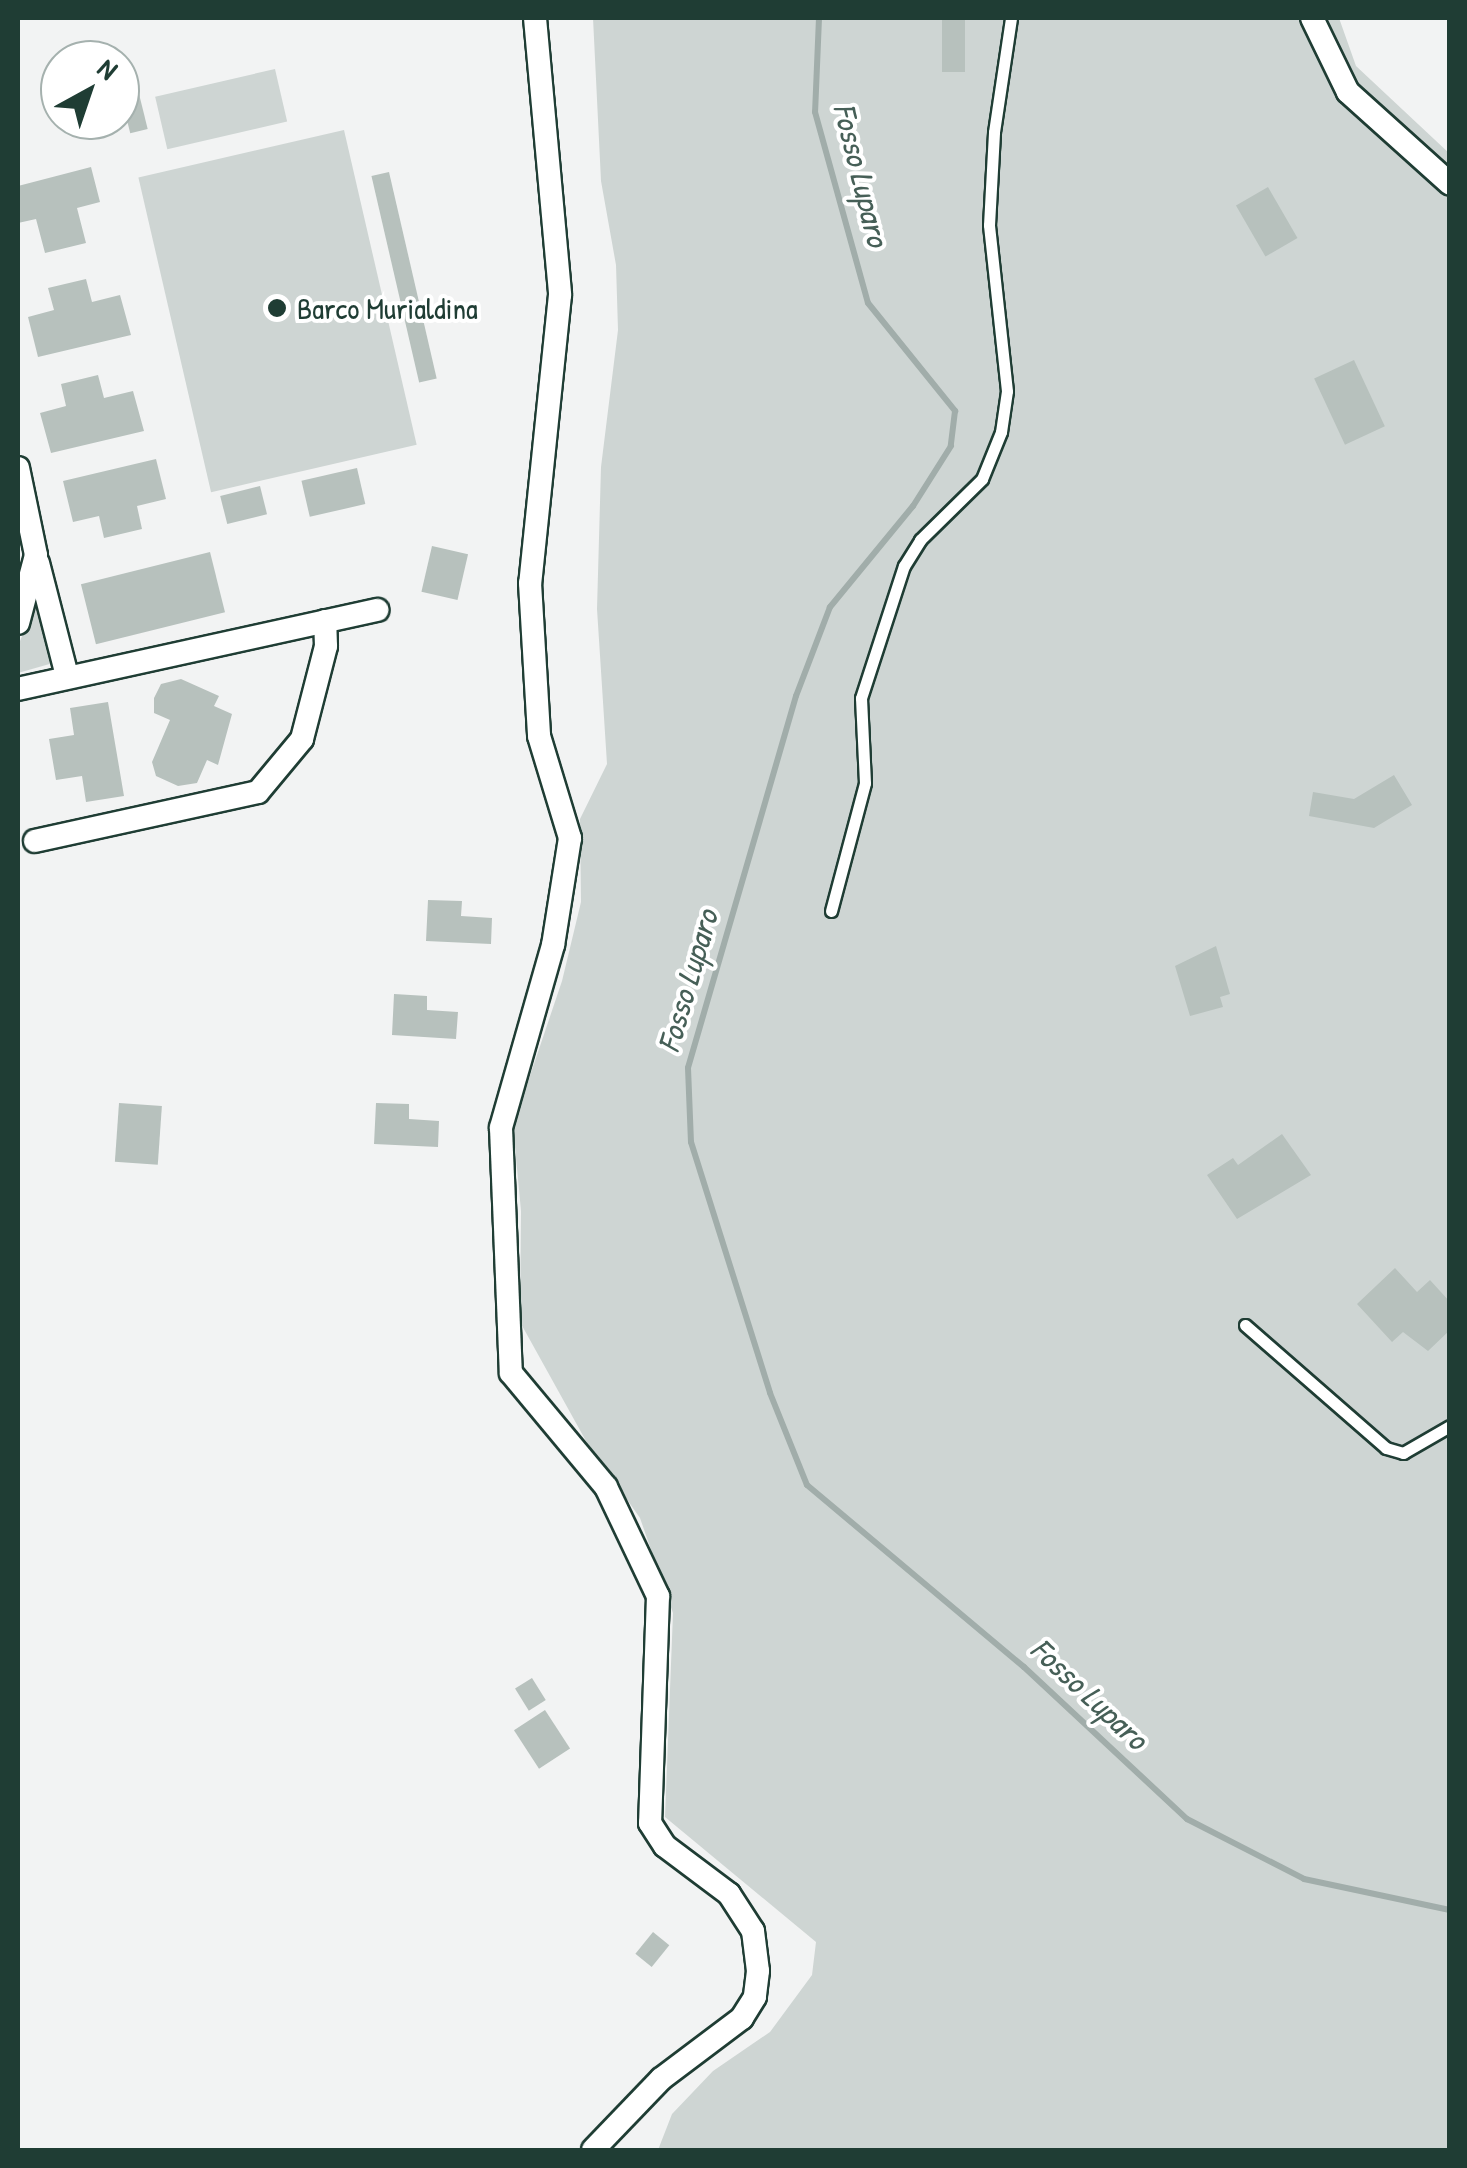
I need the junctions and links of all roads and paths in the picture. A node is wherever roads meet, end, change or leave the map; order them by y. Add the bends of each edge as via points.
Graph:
1 (535, 18) edge
2 (1011, 18) edge
3 (1312, 18) edge
4 (1450, 184) edge
5 (18, 468) edge
6 (36, 555) junction
7 (377, 610) dead end
8 (325, 621) junction
9 (18, 624) edge
10 (68, 676) junction
11 (18, 689) edge
12 (35, 841) dead end
13 (831, 911) dead end
14 (1245, 1325) dead end
15 (1450, 1426) edge
16 (594, 2150) edge

1 - 16 street via 560,294 530,583 539,736 570,838 554,945 500,1128 510,1373 606,1487 658,1596 650,1823 665,1846 729,1894 754,1931 758,1971 755,1998 742,2018 661,2078
2 - 13 lane via 994,132 990,225 1007,391 1000,432 982,479 904,566 861,698 865,783
3 - 4 street via 1348,92
5 - 6 street
6 - 9 street
6 - 10 street
7 - 8 street
8 - 10 street
8 - 12 street via 326,646 302,739 258,792
10 - 11 street
14 - 15 lane via 1386,1448 1403,1454

